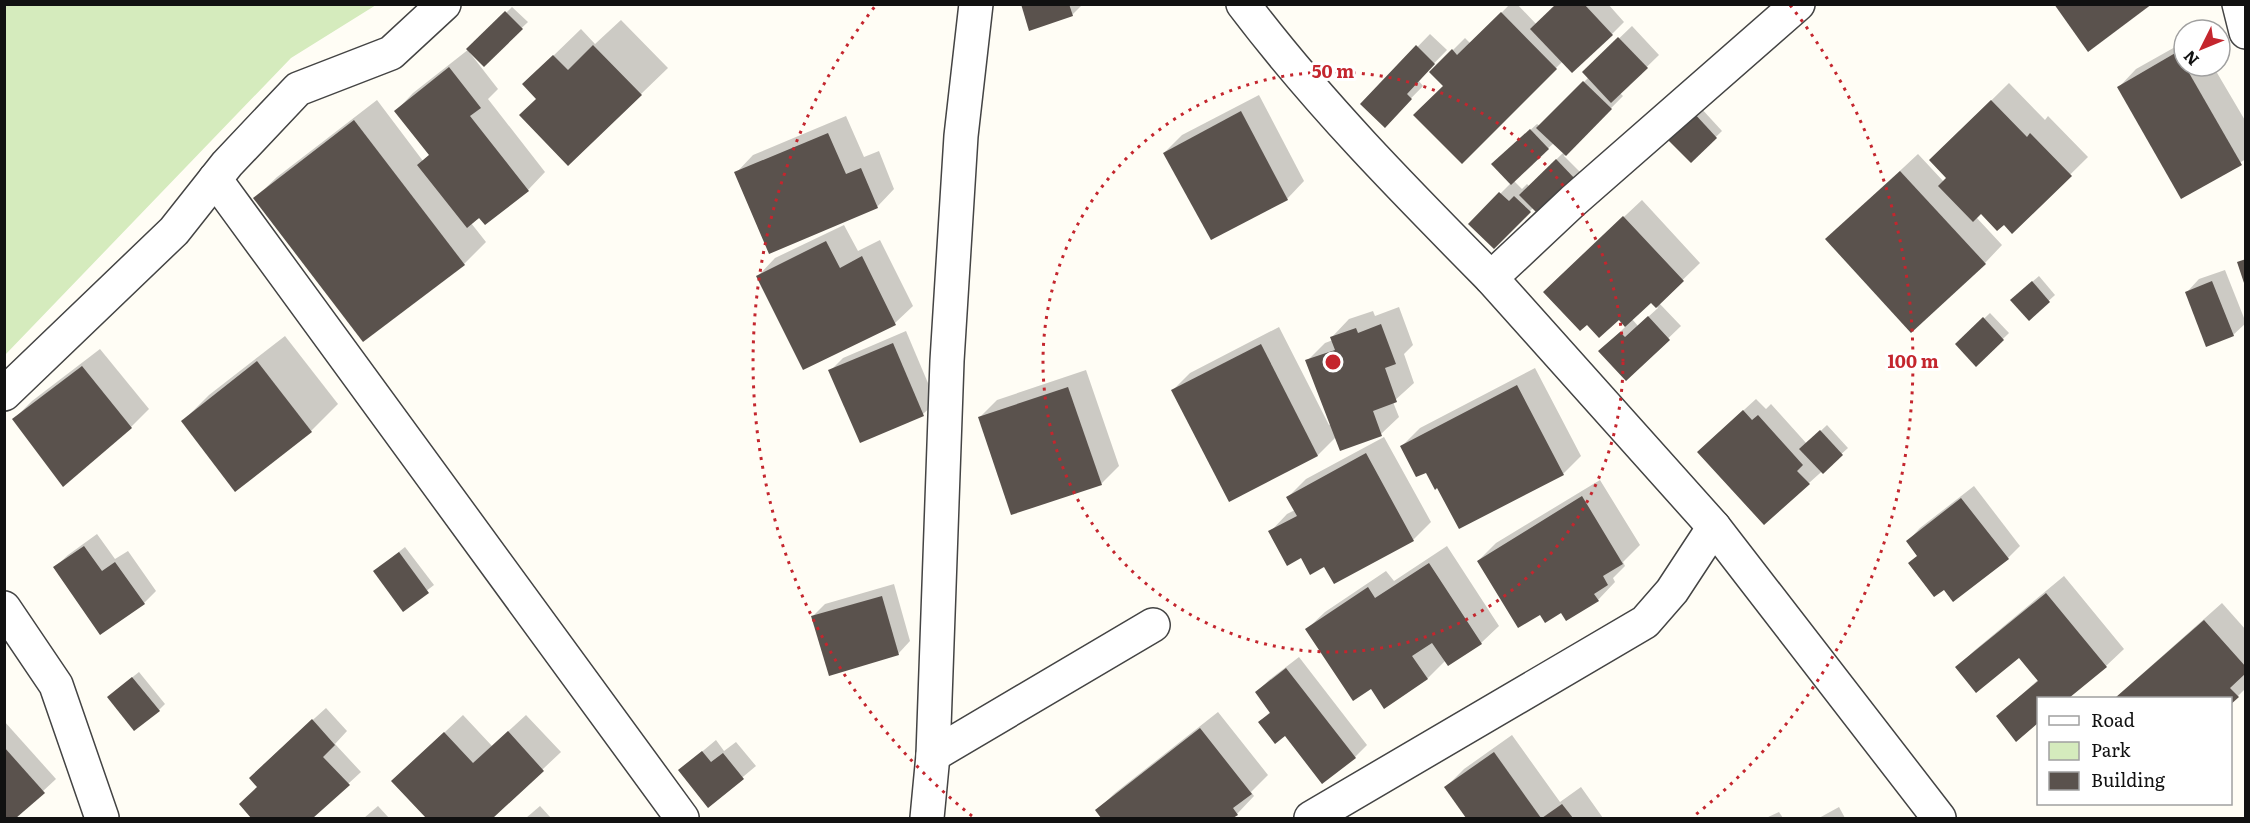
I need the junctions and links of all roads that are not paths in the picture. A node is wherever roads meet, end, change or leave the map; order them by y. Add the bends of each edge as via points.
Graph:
1 (444, 4) edge
2 (976, 4) edge
3 (1243, 4) edge
4 (1798, 4) edge
5 (2239, 4) edge
6 (2246, 32) edge
7 (215, 179) junction
8 (1491, 278) junction
9 (4, 394) edge
10 (1714, 527) junction
11 (4, 608) edge
12 (1154, 625) dead end
13 (933, 754) junction
14 (102, 819) edge
15 (682, 819) edge
16 (927, 819) edge
17 (1311, 819) edge
18 (1939, 819) edge

1 - 7 street via 391,53 298,89
2 - 13 street via 961,136 947,361
3 - 8 street via 1282,56 1354,138
4 - 8 street
5 - 6 street
7 - 9 street via 174,231
7 - 15 street
8 - 10 street
10 - 17 street via 1672,591 1645,622
10 - 18 street
11 - 14 street via 56,685
12 - 13 street
13 - 16 street

